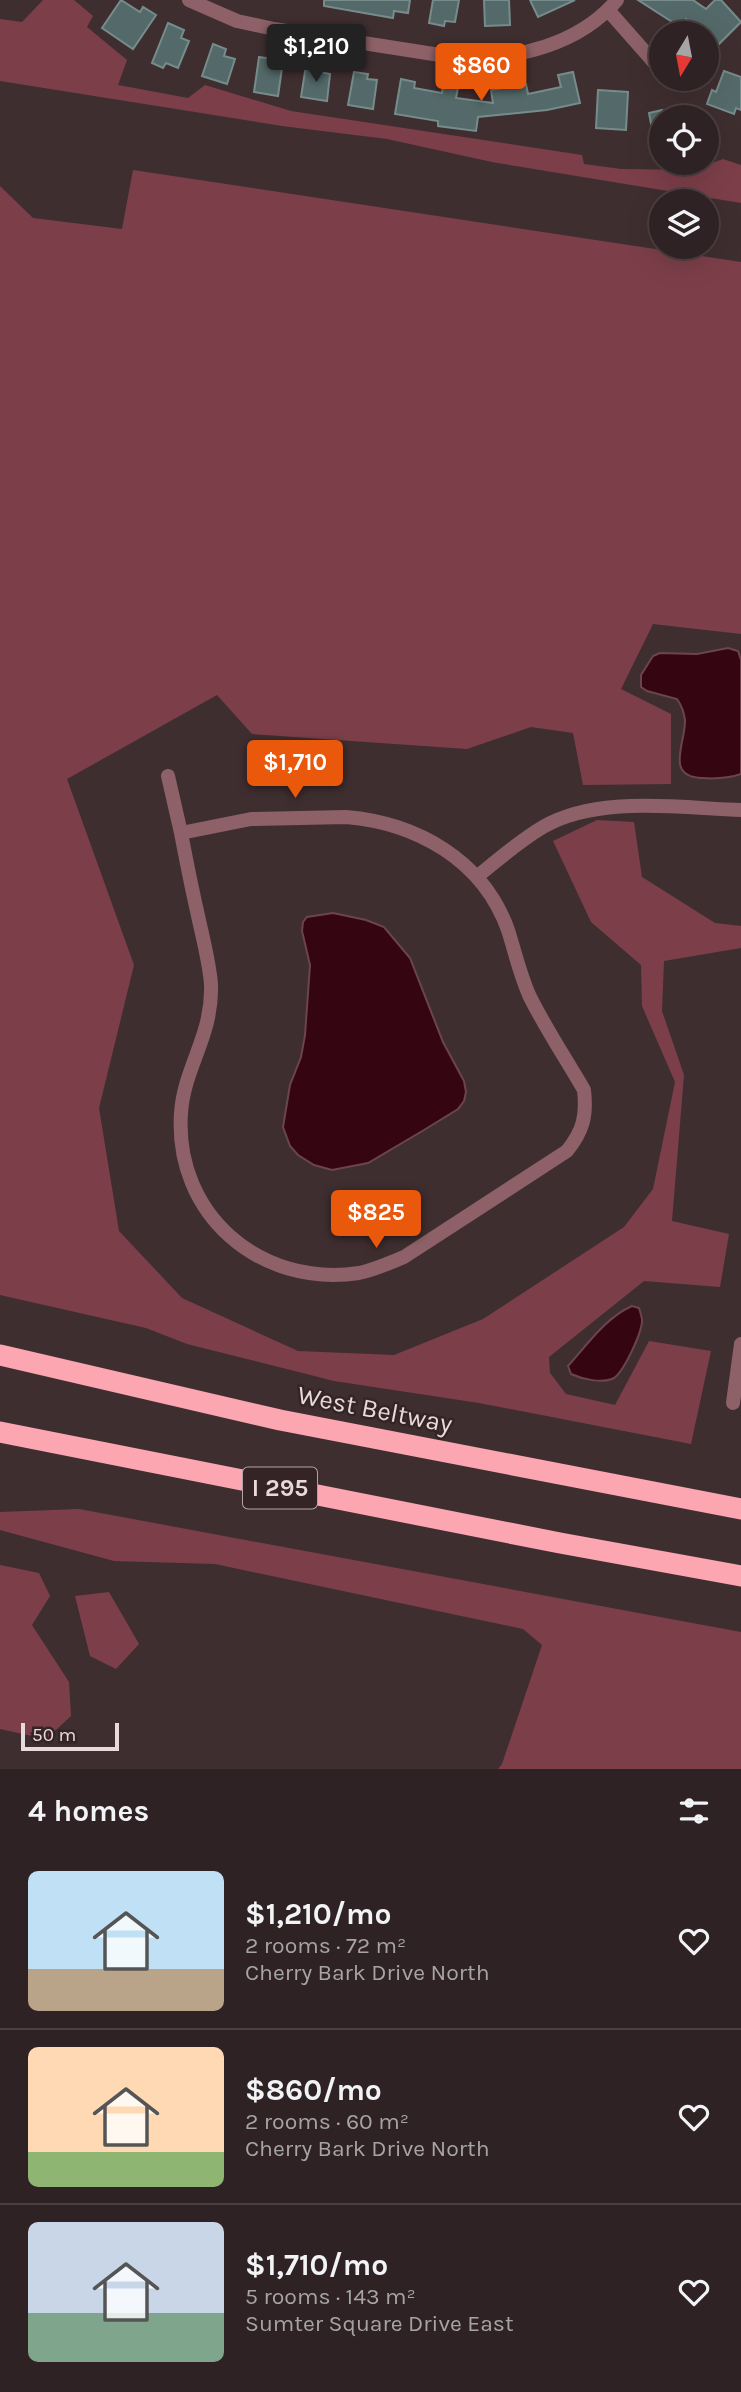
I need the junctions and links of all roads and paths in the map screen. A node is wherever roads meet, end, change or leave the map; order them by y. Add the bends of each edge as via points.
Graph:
1 (189, 0) edge
2 (613, 5) edge
3 (649, 54) edge
4 (168, 776) dead end
5 (741, 810) edge
6 (181, 833) junction
7 (478, 876) junction
8 (0, 1340) edge
9 (741, 1344) edge
10 (0, 1355) edge
11 (733, 1403) dead end
12 (280, 1420) junction
13 (0, 1433) edge
14 (741, 1509) edge
15 (741, 1576) edge

1 - 2 street via 237,21 274,29 488,59 561,40
2 - 3 street
4 - 6 street
5 - 7 street via 628,806 575,814 545,826
6 - 7 street via 251,819 369,819 423,836
6 - 7 street via 208,961 210,1012 183,1101 181,1141 186,1169 211,1217 231,1238 277,1266 304,1273 361,1273 404,1257 567,1152 578,1139 585,1123 584,1090 530,997 508,930
8 - 12 highway
9 - 11 street
10 - 12 highway, West Beltway
12 - 14 highway, West Beltway
13 - 15 highway, I 295

